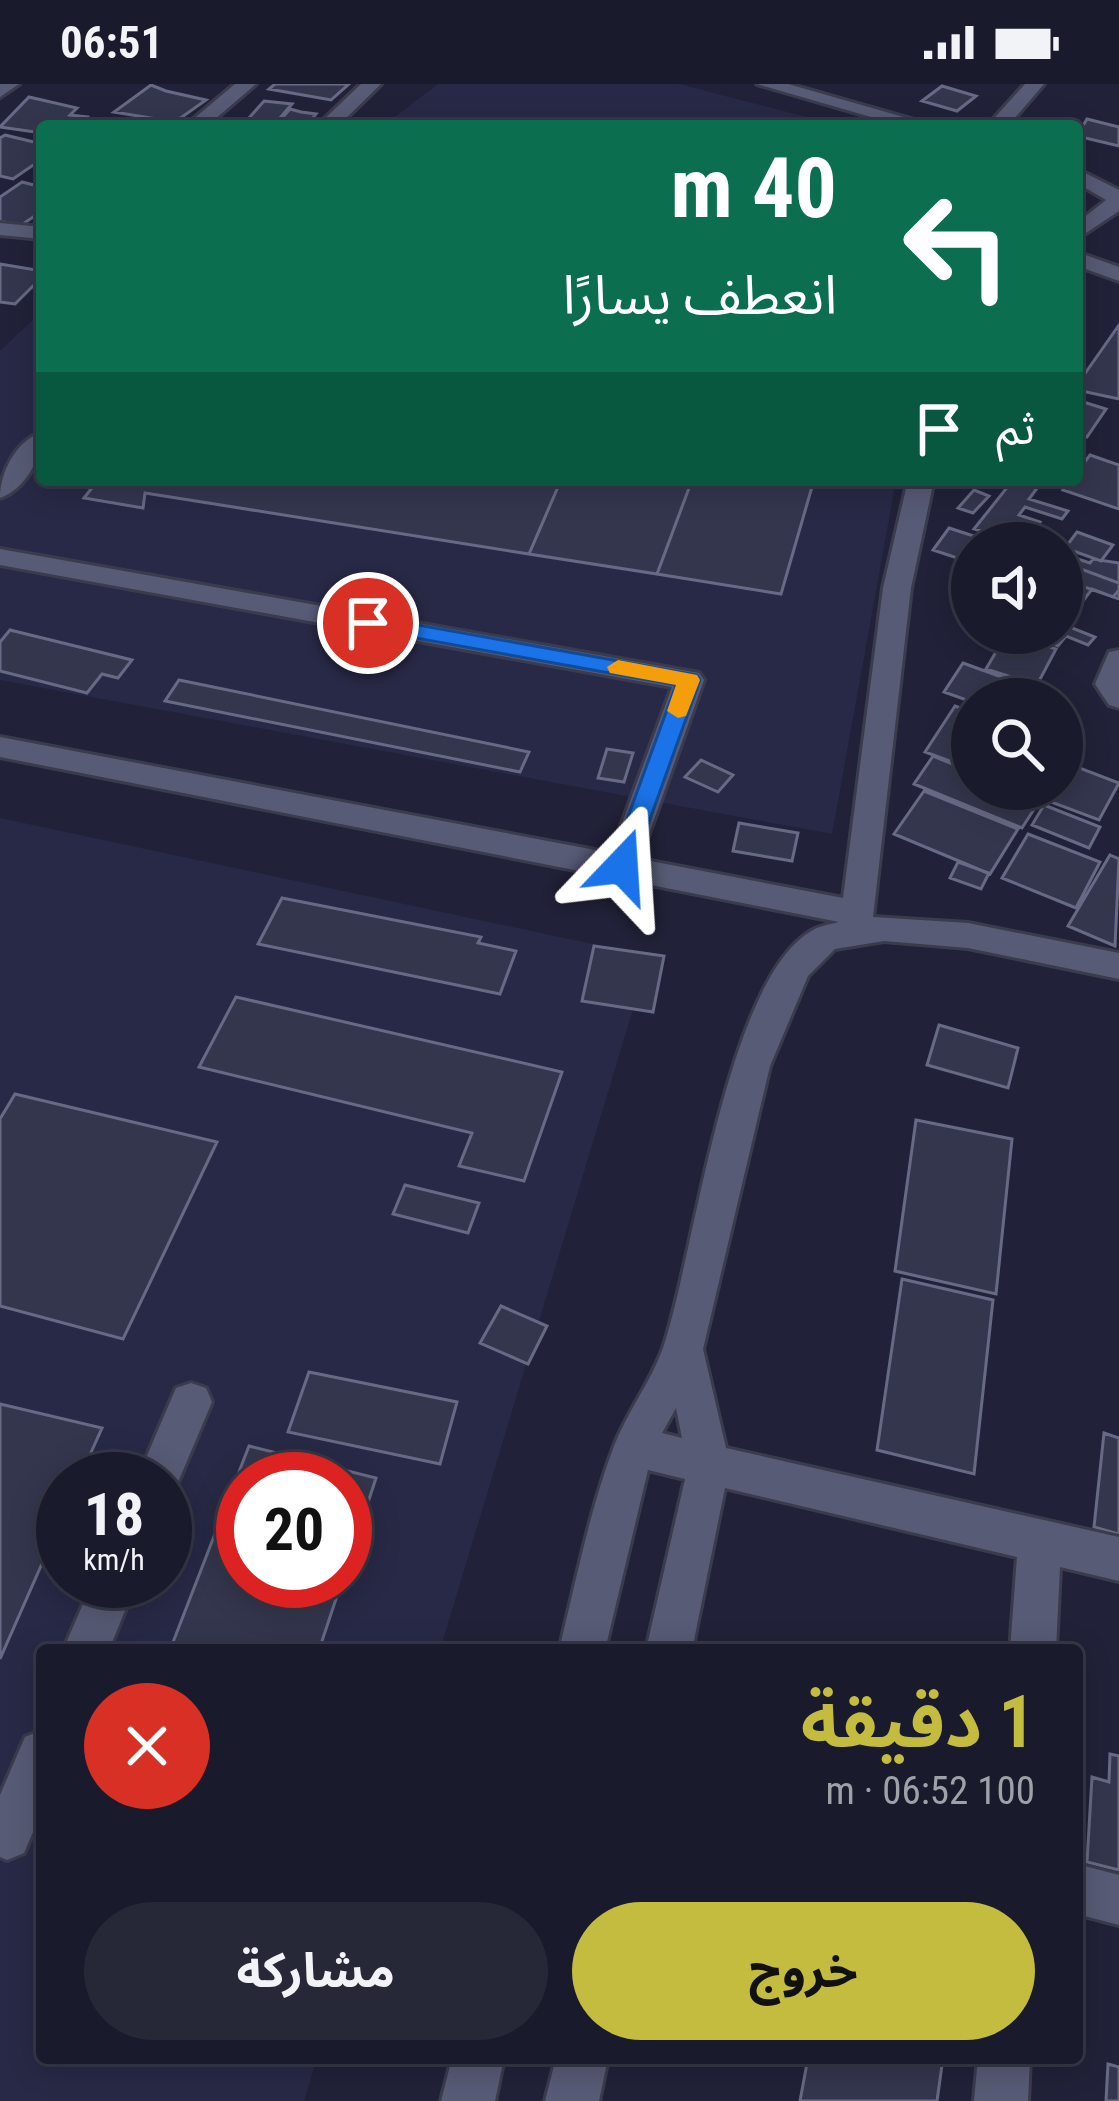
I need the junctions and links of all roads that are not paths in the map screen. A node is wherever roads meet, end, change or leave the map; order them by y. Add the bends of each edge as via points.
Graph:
1 (10, 84) edge
2 (247, 84) edge
3 (372, 84) edge
4 (766, 84) edge
5 (1035, 84) edge
6 (0, 91) edge
7 (202, 120) edge
8 (333, 120) edge
9 (910, 120) edge
10 (1002, 120) edge
11 (1083, 179) edge
12 (1119, 200) edge
13 (1083, 228) edge
14 (0, 229) edge
15 (36, 232) edge
16 (1083, 261) edge
17 (1119, 274) edge
18 (36, 447) edge
19 (920, 486) edge
20 (0, 494) edge
21 (0, 523) edge
22 (0, 557) edge
23 (1119, 659) edge
24 (1119, 698) edge
25 (0, 747) edge
26 (622, 866) junction
27 (856, 922) junction
28 (1119, 966) edge
29 (683, 1349) junction
30 (191, 1402) dead end
31 (635, 1447) junction
32 (170, 1452) edge
33 (709, 1464) junction
34 (1040, 1541) junction
35 (1119, 1559) edge
36 (104, 1608) edge
37 (89, 1644) edge
38 (584, 1644) edge
39 (670, 1644) edge
40 (1033, 1644) edge
41 (36, 1773) edge
42 (16, 1838) edge
43 (1083, 1891) edge
44 (1119, 1900) edge
45 (477, 2064) edge
46 (581, 2064) edge
47 (1004, 2064) edge
48 (468, 2101) edge
49 (572, 2101) edge
50 (1001, 2101) edge

1 - 6 street
2 - 7 street
3 - 8 street
4 - 9 street via 869,103
5 - 10 street
11 - 12 street
12 - 13 street
14 - 15 street
16 - 17 street
18 - 20 street
19 - 27 street via 897,588
20 - 21 street via 8,507
22 - 26 street via 689,680
23 - 24 street via 1110,684
25 - 26 street
26 - 27 street
27 - 28 street
27 - 29 street via 818,942 784,986 733,1132
29 - 31 street
29 - 33 street
30 - 32 street
31 - 33 street
31 - 38 street
33 - 34 street
33 - 39 street
34 - 35 street
34 - 40 street
36 - 37 street
41 - 42 street
43 - 44 street
45 - 48 street
46 - 49 street
47 - 50 street

